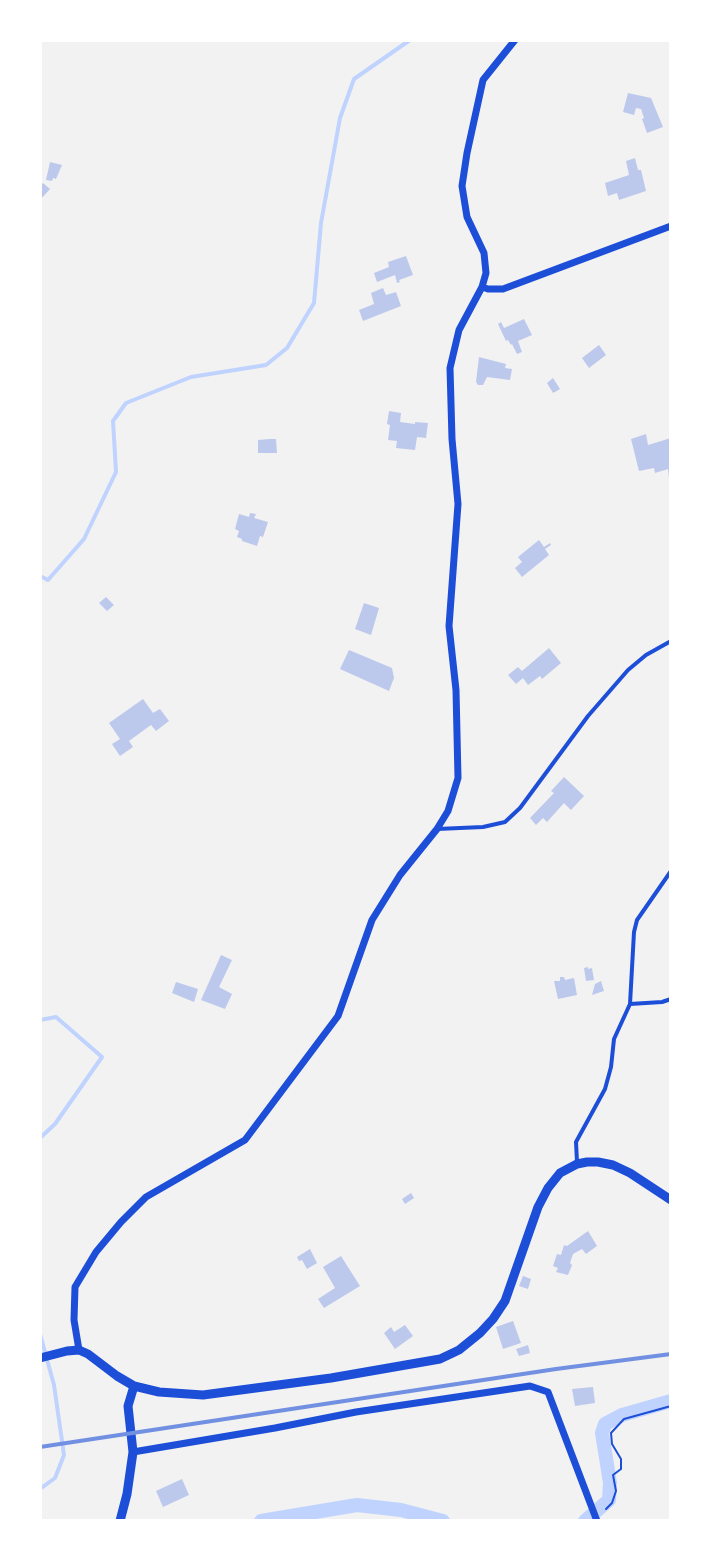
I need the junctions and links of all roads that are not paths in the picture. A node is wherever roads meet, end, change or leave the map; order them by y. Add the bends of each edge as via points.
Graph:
1 (515, 40) edge
2 (671, 226) edge
3 (482, 287) junction
4 (671, 641) edge
5 (437, 829) junction
6 (671, 871) edge
7 (671, 999) edge
8 (630, 1004) junction
9 (577, 1164) junction
10 (671, 1200) edge
11 (79, 1350) junction
12 (40, 1358) edge
13 (134, 1386) junction
14 (133, 1452) junction
15 (597, 1520) edge
16 (120, 1521) edge

1 - 3 street via 483,80 462,186 467,217 484,253
2 - 3 street via 503,289
3 - 5 street via 459,330 450,368 458,504 449,626 458,778
4 - 5 lane via 628,670 505,822
5 - 11 street via 372,920 338,1016 245,1140 146,1197 96,1252 75,1287
6 - 8 lane via 637,920
7 - 8 lane
8 - 9 lane via 614,1039 605,1089 576,1142
9 - 10 street via 613,1165
9 - 13 street via 560,1173 538,1207 505,1301 459,1350 440,1359 224,1393 179,1395
11 - 12 street
11 - 13 street
13 - 14 street via 128,1406
14 - 15 street via 530,1386 548,1392
14 - 16 street

